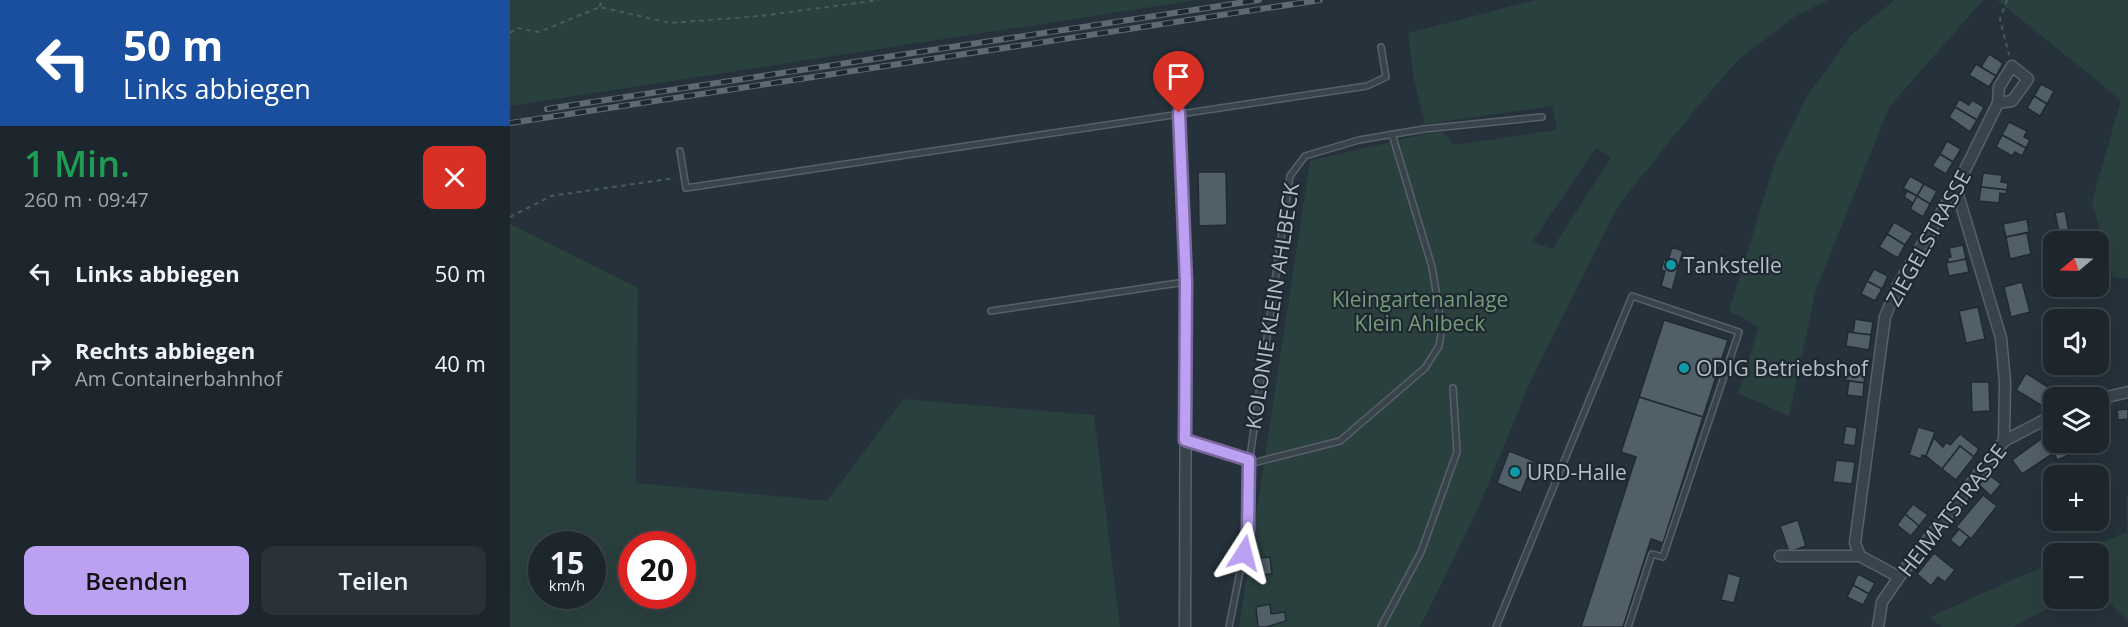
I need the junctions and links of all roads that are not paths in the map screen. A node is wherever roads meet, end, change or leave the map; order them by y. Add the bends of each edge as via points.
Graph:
1 (1381, 47) dead end
2 (1998, 103) junction
3 (1179, 113) junction
4 (1542, 117) dead end
5 (1392, 134) junction
6 (680, 151) dead end
7 (1956, 188) junction
8 (1186, 282) junction
9 (991, 311) dead end
10 (1453, 388) dead end
11 (2128, 392) edge
12 (2109, 396) edge
13 (2043, 421) edge
14 (1185, 440) junction
15 (2004, 441) junction
16 (1249, 462) junction
17 (1780, 556) dead end
18 (1860, 556) junction
19 (1899, 577) junction
20 (1185, 627) edge
21 (1229, 627) edge
22 (1381, 627) edge
23 (1496, 627) edge
24 (1628, 627) edge
25 (1878, 627) edge

1 - 3 lane via 1386,77 1367,86
2 - 2 street, ZIEGELSTRASSE via 2012,101 2028,79 2012,66 1999,87
2 - 7 street, ZIEGELSTRASSE
3 - 6 lane via 686,188
3 - 8 street
4 - 5 lane, KOLONIE KLEIN AHLBECK
5 - 16 lane, KOLONIE KLEIN AHLBECK via 1305,156 1290,176
5 - 16 lane via 1432,267 1442,328 1439,346 1425,368 1340,441
7 - 15 street via 2001,338
7 - 18 street, ZIEGELSTRASSE via 1898,285 1885,317 1855,543
8 - 9 lane
8 - 14 street
10 - 22 lane via 1457,452 1421,552
11 - 12 street
13 - 15 street, HEIMATSTRASSE
14 - 16 lane
14 - 20 street
15 - 19 street, HEIMATSTRASSE
16 - 21 lane, KOLONIE KLEIN AHLBECK via 1248,531
17 - 18 street
18 - 19 street
19 - 25 street, HEIMATSTRASSE via 1882,602
23 - 24 lane via 1632,296 1739,332 1663,557 1652,554

